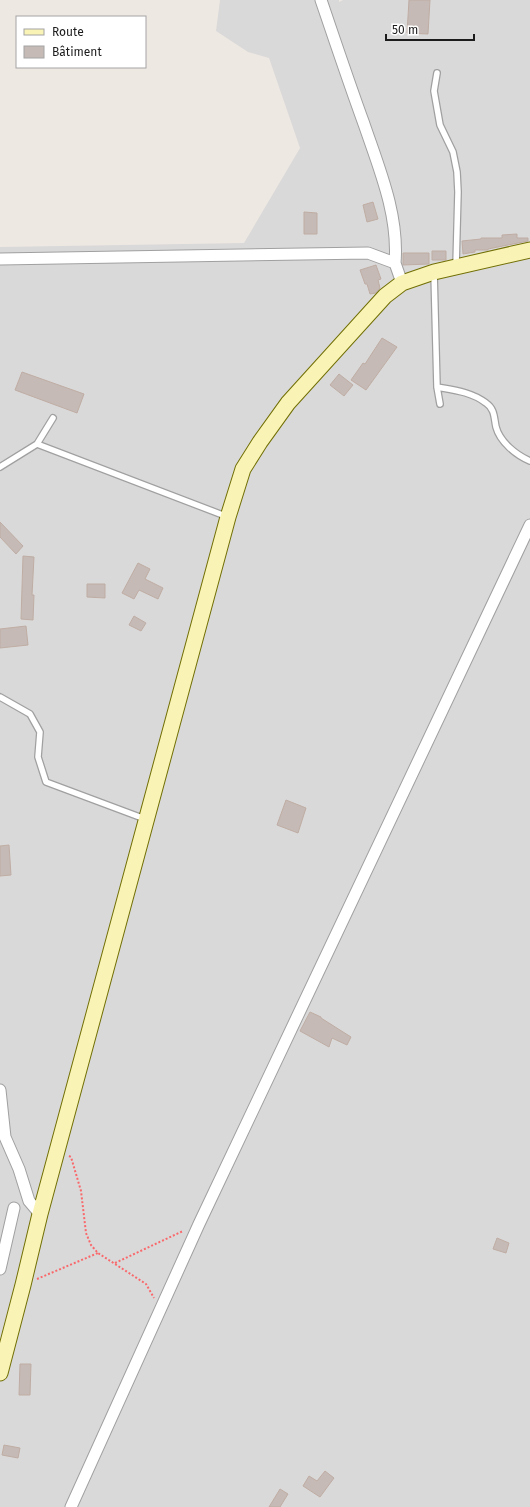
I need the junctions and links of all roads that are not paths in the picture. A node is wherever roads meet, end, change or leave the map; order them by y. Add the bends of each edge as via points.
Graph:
1 (321, 0) edge
2 (437, 72) dead end
3 (530, 250) edge
4 (395, 258) junction
5 (0, 260) edge
6 (456, 266) junction
7 (434, 272) junction
8 (402, 282) junction
9 (437, 387) junction
10 (440, 404) dead end
11 (53, 418) dead end
12 (37, 444) junction
13 (530, 461) edge
14 (0, 467) edge
15 (228, 517) junction
16 (530, 525) edge
17 (0, 697) edge
18 (147, 819) junction
19 (0, 1090) edge
20 (14, 1208) dead end
21 (40, 1214) junction
22 (0, 1269) edge
23 (0, 1373) edge
24 (71, 1507) edge

1 - 4 street via 391,209
2 - 6 lane via 434,91 440,125 453,152 457,172
3 - 6 street
4 - 5 street via 368,253
4 - 8 street
6 - 7 street
7 - 8 street
7 - 9 lane
8 - 15 street via 385,296 288,402 243,469
9 - 10 lane
9 - 13 lane via 472,394 487,403 495,413 496,428 503,442
11 - 12 lane
12 - 14 lane
12 - 15 lane
15 - 18 street
16 - 24 street via 199,1224
17 - 18 lane via 30,714 40,732 38,757 46,782
18 - 21 street
19 - 21 street via 5,1137 29,1201
20 - 22 street
21 - 23 street via 24,1286

